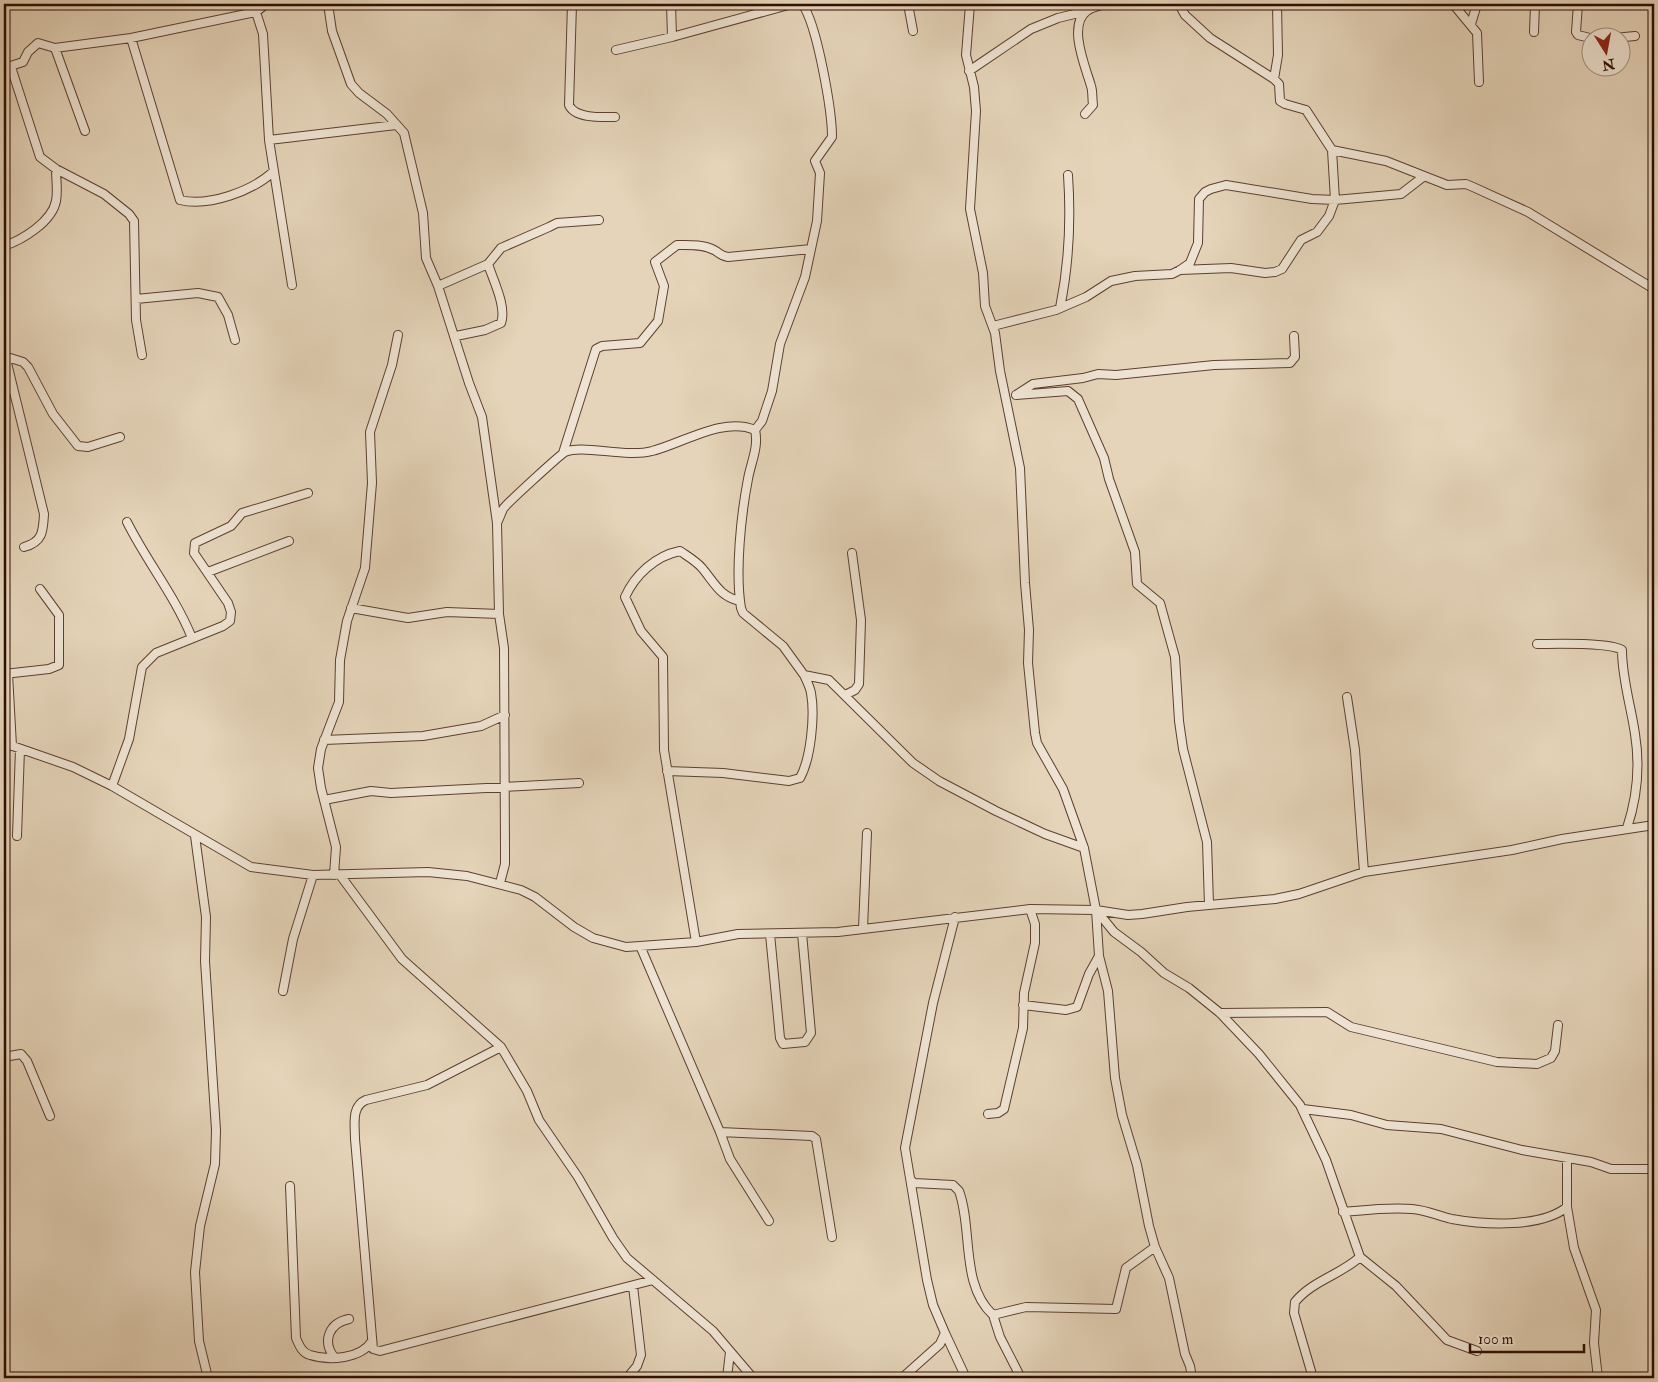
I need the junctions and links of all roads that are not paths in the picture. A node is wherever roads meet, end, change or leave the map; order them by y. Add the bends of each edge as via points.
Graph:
1 (266, 4) edge
2 (328, 4) edge
3 (572, 4) edge
4 (671, 4) edge
5 (792, 4) edge
6 (802, 4) edge
7 (908, 4) edge
8 (970, 4) edge
9 (1105, 4) edge
10 (1179, 4) edge
11 (1277, 4) edge
12 (1452, 4) edge
13 (1477, 4) edge
14 (1535, 4) edge
15 (1578, 4) edge
16 (1087, 10) junction
17 (256, 12) junction
18 (1471, 24) junction
19 (913, 31) dead end
20 (1534, 32) dead end
21 (1580, 36) edge
22 (1630, 36) edge
23 (1635, 36) dead end
24 (672, 37) junction
25 (131, 38) junction
26 (55, 48) junction
27 (616, 50) dead end
28 (8, 67) edge
29 (969, 70) junction
30 (1274, 79) junction
31 (1479, 82) dead end
32 (1085, 114) dead end
33 (616, 117) dead end
34 (396, 125) junction
35 (85, 131) dead end
36 (269, 140) junction
37 (1332, 150) junction
38 (56, 169) junction
39 (274, 172) junction
40 (1068, 175) dead end
41 (1423, 176) junction
42 (1335, 200) junction
43 (599, 220) dead end
44 (4, 246) edge
45 (811, 249) junction
46 (488, 264) junction
47 (1180, 270) junction
48 (292, 285) dead end
49 (438, 286) junction
50 (1654, 289) edge
51 (136, 299) junction
52 (1060, 308) junction
53 (993, 326) junction
54 (398, 335) dead end
55 (456, 336) junction
56 (1294, 336) dead end
57 (234, 340) dead end
58 (5, 354) edge
59 (142, 355) dead end
60 (1016, 396) junction
61 (1008, 402) junction
62 (754, 430) junction
63 (120, 437) dead end
64 (563, 452) junction
65 (308, 493) dead end
66 (127, 522) dead end
67 (497, 523) junction
68 (289, 541) dead end
69 (24, 547) dead end
70 (852, 553) dead end
71 (208, 572) junction
72 (40, 589) dead end
73 (740, 602) junction
74 (351, 608) junction
75 (499, 614) junction
76 (192, 638) junction
77 (1537, 644) dead end
78 (6, 674) edge
79 (804, 675) junction
80 (846, 695) junction
81 (1348, 697) dead end
82 (505, 715) junction
83 (324, 740) junction
84 (4, 743) edge
85 (16, 747) junction
86 (667, 771) junction
87 (579, 783) dead end
88 (112, 786) junction
89 (504, 787) junction
90 (324, 800) junction
91 (1654, 824) edge
92 (1628, 828) junction
93 (867, 832) dead end
94 (17, 836) dead end
95 (195, 836) junction
96 (1084, 848) junction
97 (1364, 872) junction
98 (313, 875) junction
99 (337, 875) junction
100 (500, 884) junction
101 (1209, 904) junction
102 (1030, 909) junction
103 (1096, 910) junction
104 (955, 917) junction
105 (863, 928) junction
106 (802, 933) junction
107 (770, 934) junction
108 (696, 942) junction
109 (641, 948) junction
110 (1098, 956) junction
111 (283, 991) dead end
112 (1023, 1004) junction
113 (1220, 1013) junction
114 (1558, 1025) dead end
115 (501, 1047) junction
116 (4, 1057) edge
117 (1303, 1109) junction
118 (988, 1114) dead end
119 (50, 1116) dead end
120 (720, 1132) junction
121 (1567, 1160) junction
122 (1654, 1169) edge
123 (911, 1180) junction
124 (290, 1186) dead end
125 (1567, 1207) junction
126 (1343, 1212) junction
127 (769, 1221) dead end
128 (832, 1237) dead end
129 (1156, 1247) junction
130 (1360, 1257) junction
131 (653, 1280) junction
132 (633, 1286) junction
133 (992, 1315) junction
134 (349, 1319) dead end
135 (945, 1333) junction
136 (372, 1341) junction
137 (1477, 1351) dead end
138 (730, 1352) junction
139 (334, 1357) junction
140 (208, 1378) edge
141 (627, 1378) edge
142 (727, 1378) edge
143 (753, 1378) edge
144 (902, 1378) edge
145 (966, 1378) edge
146 (1021, 1378) edge
147 (1192, 1378) edge
148 (1313, 1378) edge
149 (1598, 1378) edge

1 - 17 street
2 - 34 street via 332,31 351,84
3 - 33 street via 569,106 576,112 597,117
4 - 24 street
5 - 24 street
6 - 45 street via 807,11 821,61 832,126 832,137 815,161 820,173 817,221
7 - 19 street
8 - 29 street via 966,46
9 - 16 street
10 - 30 street via 1185,15 1210,38
11 - 30 street via 1278,55
12 - 18 street
13 - 18 street
14 - 20 street
15 - 21 street via 1576,32
16 - 29 street via 1031,29
16 - 32 street via 1082,16 1078,40 1092,89 1093,106
17 - 25 street
17 - 36 street via 263,34
18 - 31 street via 1477,33
22 - 23 street
24 - 27 street
25 - 26 street
25 - 39 street via 180,200 243,192
26 - 28 street via 38,43 23,62
26 - 35 street
28 - 38 street via 40,157
29 - 53 street via 976,111 970,209 983,273 985,306
30 - 37 street via 1279,84 1280,101 1306,110
34 - 36 street
34 - 49 street via 404,133 423,213 426,258
36 - 39 street
37 - 41 street via 1386,161
37 - 42 street
38 - 44 street via 56,202 42,223 21,240
38 - 51 street via 104,194 130,214 134,221
39 - 48 street
40 - 52 street via 1070,210 1066,275
41 - 42 street via 1401,194
41 - 50 street via 1447,185 1466,184 1528,212
42 - 47 street via 1324,225 1301,240 1287,263 1275,272 1231,268
42 - 47 street via 1226,185 1204,192 1199,199 1198,243 1190,263
43 - 46 street via 549,226 501,248
45 - 62 street via 806,277 780,344 772,391 762,421
45 - 64 street via 728,257 701,246 677,245 655,262 664,286 658,321 640,343 596,349
46 - 49 street
46 - 55 street via 502,308 501,323
47 - 52 street via 1172,274 1135,276 1111,282
49 - 55 street
51 - 57 street via 198,293 218,296 228,315
51 - 59 street
52 - 53 street
53 - 61 street
54 - 74 street via 392,365 370,432 372,483 365,568
55 - 67 street via 482,417
56 - 60 street via 1295,358 1290,364 1214,365 1098,374 1033,384
58 - 63 street via 28,367 53,414 78,446 88,447
58 - 69 street via 44,514 43,534 39,541
60 - 61 street
60 - 101 street via 1068,391 1078,399 1104,458 1131,537 1137,584 1160,603 1177,663 1183,748 1207,842
61 - 96 street via 1020,468 1030,630 1028,663 1035,733 1063,789
62 - 64 street via 734,427 699,433 652,451 634,454 580,449
62 - 73 street via 756,449 748,480 738,568
64 - 67 street via 515,496
65 - 71 street via 242,513 225,530 198,539 193,547 194,553
66 - 76 street via 171,593
67 - 75 street
68 - 71 street
70 - 80 street via 861,620 859,684
71 - 76 street via 228,603 230,621
72 - 78 street via 59,615 59,665
73 - 79 street via 743,612 783,646
73 - 86 street via 720,592 701,566 680,551 667,554 632,582 625,598 641,631 664,663 663,739
74 - 75 street via 408,618 447,612
74 - 83 street via 340,660 339,702
75 - 82 street via 504,648
76 - 88 street via 156,653 142,667 129,738
77 - 92 street via 1596,645 1622,650 1622,670 1635,736 1637,779
78 - 85 street
79 - 80 street via 829,680
79 - 86 street via 811,692 813,714 800,778 789,781
80 - 96 street via 914,763 939,781 1045,834
81 - 97 street
82 - 83 street via 481,726 422,736
82 - 89 street
83 - 90 street via 318,768
84 - 85 street
85 - 88 street
85 - 94 street
86 - 108 street
87 - 89 street
88 - 95 street
89 - 90 street via 391,793 371,791
89 - 100 street via 505,864
90 - 99 street via 336,847
91 - 92 street
92 - 97 street via 1512,850
93 - 105 street
95 - 98 street via 251,868
95 - 140 street via 205,908 205,961 216,1130 215,1164 200,1226 195,1272 199,1341
96 - 103 street
97 - 101 street via 1299,894
98 - 99 street
98 - 111 street via 293,939
99 - 100 street via 448,873
99 - 115 street via 402,959
100 - 109 street via 536,897 593,938 612,945
101 - 103 street via 1128,915
102 - 103 street
102 - 104 street
102 - 112 street via 1036,933
103 - 110 street
103 - 113 street via 1114,932
104 - 105 street
104 - 123 street via 933,1003 905,1139
105 - 106 street
106 - 107 street
106 - 107 street via 811,1033 805,1042 787,1045 780,1038
107 - 108 street via 738,934
108 - 109 street
109 - 120 street
110 - 112 street via 1077,1006 1059,1010
110 - 129 street via 1108,991 1115,1078 1122,1115
112 - 118 street via 1023,1028 1004,1109
113 - 114 street via 1327,1012 1351,1027 1383,1036 1497,1062 1526,1065 1551,1058
113 - 117 street via 1259,1054
115 - 131 street via 539,1120 578,1177 613,1238 627,1258
115 - 136 street via 427,1085 358,1103 355,1139
116 - 119 street via 21,1054 28,1061
117 - 121 street via 1351,1115 1387,1125 1441,1129
117 - 126 street via 1326,1160
120 - 127 street via 730,1159
120 - 128 street via 805,1135 816,1139
121 - 122 street via 1617,1169
121 - 125 street
123 - 133 street via 914,1183 953,1185 959,1191 979,1300
123 - 135 street via 927,1280 933,1306
124 - 139 street via 296,1338 301,1350 310,1355
125 - 126 street via 1548,1218 1509,1222 1468,1221 1407,1209
125 - 149 street via 1576,1260 1596,1310 1594,1343
126 - 130 street
129 - 133 street via 1126,1268 1116,1309 1026,1307
129 - 147 street via 1170,1278
130 - 137 street via 1396,1286 1447,1340
130 - 148 street via 1310,1288 1295,1302 1294,1313
131 - 132 street
131 - 138 street via 713,1331
132 - 136 street via 380,1350 373,1349
132 - 141 street via 641,1355
133 - 146 street
134 - 139 street via 335,1325 328,1337 327,1344
135 - 144 street via 940,1344
135 - 145 street
136 - 139 street via 367,1349 357,1354
138 - 142 street
138 - 143 street

